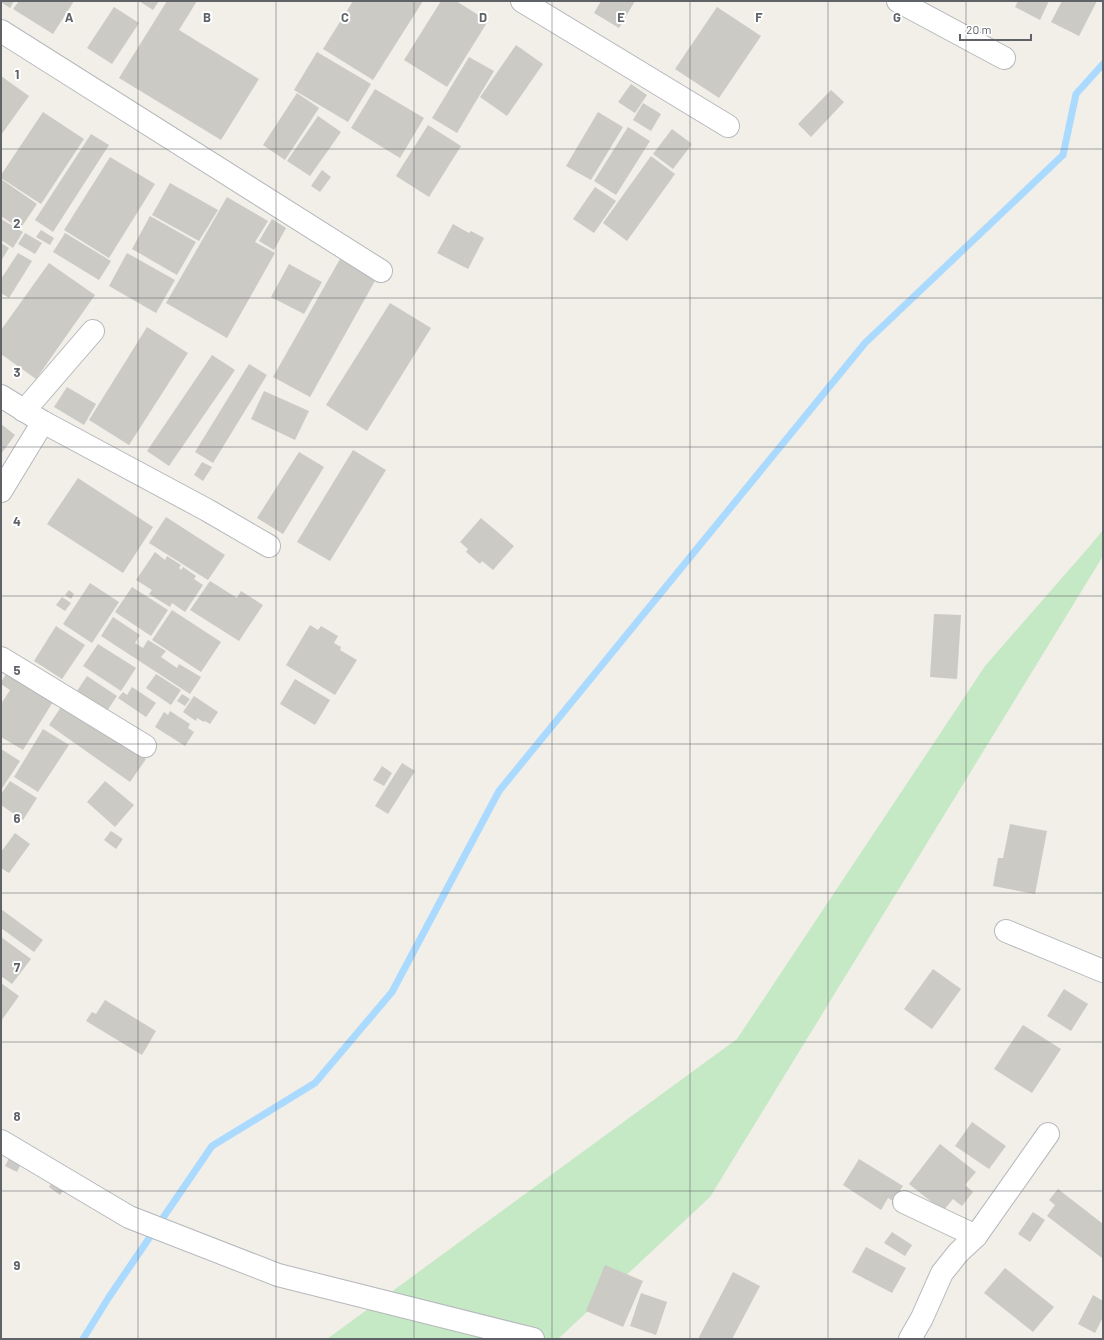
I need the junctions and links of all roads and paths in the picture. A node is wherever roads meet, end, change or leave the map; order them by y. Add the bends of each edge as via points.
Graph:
1 (522, 1) edge
2 (898, 1) edge
3 (1, 32) edge
4 (1004, 58) dead end
5 (728, 126) dead end
6 (381, 271) dead end
7 (93, 331) dead end
8 (1, 396) edge
9 (24, 411) junction
10 (43, 422) junction
11 (1, 491) edge
12 (269, 546) dead end
13 (1, 658) edge
14 (145, 746) dead end
15 (1006, 931) dead end
16 (1103, 971) edge
17 (1048, 1134) dead end
18 (1, 1141) edge
19 (904, 1202) dead end
20 (976, 1236) junction
21 (533, 1339) edge
22 (910, 1339) edge

1 - 5 street
2 - 4 street
3 - 6 street
7 - 9 street
8 - 9 street
9 - 10 street
10 - 11 street
10 - 12 street
13 - 14 street
15 - 16 street
17 - 20 street
18 - 21 street via 129,1217 278,1275
19 - 20 street
20 - 22 street via 942,1274

